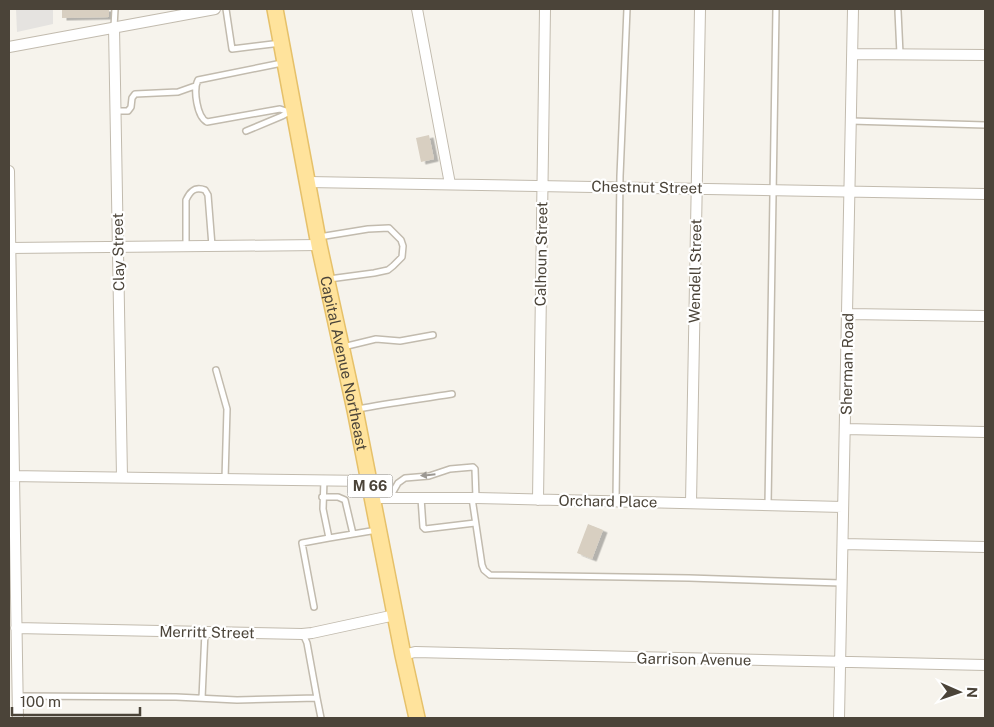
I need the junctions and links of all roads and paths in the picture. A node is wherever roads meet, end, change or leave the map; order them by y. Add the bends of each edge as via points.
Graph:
1 (115, 9) edge
2 (215, 9) edge
3 (226, 9) edge
4 (275, 9) edge
5 (416, 9) edge
6 (545, 9) edge
7 (627, 9) edge
8 (700, 9) edge
9 (776, 9) edge
10 (854, 9) edge
11 (898, 10) dead end
12 (114, 27) junction
13 (281, 43) junction
14 (9, 47) edge
15 (852, 54) junction
16 (900, 55) junction
17 (985, 56) edge
18 (285, 63) junction
19 (195, 86) junction
20 (116, 111) junction
21 (292, 111) junction
22 (851, 121) junction
23 (985, 124) edge
24 (246, 131) dead end
25 (9, 171) edge
26 (308, 182) junction
27 (450, 184) junction
28 (542, 186) junction
29 (620, 187) junction
30 (696, 188) junction
31 (774, 189) junction
32 (850, 190) junction
33 (985, 194) edge
34 (319, 241) junction
35 (118, 246) junction
36 (186, 246) junction
37 (212, 246) junction
38 (10, 248) edge
39 (326, 279) junction
40 (848, 314) junction
41 (985, 316) edge
42 (433, 335) dead end
43 (340, 347) junction
44 (216, 370) dead end
45 (452, 394) dead end
46 (355, 410) junction
47 (845, 429) junction
48 (985, 432) edge
49 (11, 476) edge
50 (122, 477) junction
51 (226, 479) junction
52 (324, 480) junction
53 (369, 481) junction
54 (322, 497) junction
55 (390, 497) junction
56 (421, 497) junction
57 (372, 498) junction
58 (474, 498) junction
59 (538, 500) junction
60 (616, 502) junction
61 (691, 503) junction
62 (768, 505) junction
63 (843, 507) junction
64 (475, 523) junction
65 (379, 530) junction
66 (353, 534) junction
67 (329, 538) junction
68 (842, 544) junction
69 (985, 547) edge
70 (841, 583) junction
71 (314, 606) dead end
72 (395, 615) junction
73 (16, 628) junction
74 (205, 632) junction
75 (303, 634) junction
76 (403, 655) junction
77 (840, 662) junction
78 (985, 665) edge
79 (17, 696) junction
80 (202, 698) junction
81 (316, 698) junction
82 (18, 718) edge
83 (321, 718) edge
84 (418, 718) edge
85 (839, 718) edge

1 - 12 lane
2 - 12 street
3 - 13 lane via 232,49
4 - 13 main road, Capital Avenue Northeast / M 66
5 - 27 street
6 - 28 street, Calhoun Street
7 - 29 lane
8 - 30 street, Wendell Street
9 - 31 lane
10 - 15 street, Sherman Road
11 - 16 lane
12 - 14 street
12 - 20 street, Clay Street
13 - 18 main road, Capital Avenue Northeast / M 66
15 - 16 street
15 - 22 street, Sherman Road
16 - 17 street
18 - 19 lane via 198,80
18 - 21 main road, Capital Avenue Northeast / M 66
19 - 20 lane via 178,92 136,94 128,111
19 - 21 lane via 200,114 207,122 280,109
20 - 35 street, Clay Street
21 - 24 lane
21 - 26 main road, Capital Avenue Northeast / M 66
22 - 23 lane
22 - 32 street, Sherman Road
25 - 38 street
26 - 27 street, Chestnut Street
26 - 34 main road, Capital Avenue Northeast / M 66
27 - 28 street, Chestnut Street
28 - 29 street, Chestnut Street
28 - 59 street, Calhoun Street
29 - 30 street, Chestnut Street
29 - 60 lane
30 - 31 street, Chestnut Street
30 - 61 street, Wendell Street
31 - 32 street, Chestnut Street
31 - 62 lane
32 - 33 street, Chestnut Street
32 - 40 street, Sherman Road
34 - 37 street
34 - 39 main road, Capital Avenue Northeast / M 66
34 - 39 lane via 368,228 389,228 403,246 402,256 388,270
35 - 36 street
35 - 38 street
35 - 50 street, Clay Street
36 - 37 street
36 - 37 lane via 186,200 194,189 201,188 208,195
38 - 49 street
39 - 43 main road, Capital Avenue Northeast / M 66
40 - 41 street
40 - 47 street, Sherman Road
42 - 43 lane
43 - 46 main road, Capital Avenue Northeast / M 66
44 - 51 lane via 227,409
45 - 46 lane
46 - 53 main road, Capital Avenue Northeast / M 66
47 - 48 street
47 - 63 street, Sherman Road
49 - 50 street
49 - 73 street
50 - 51 street
51 - 52 street
52 - 53 street
52 - 54 lane
53 - 57 main road, Capital Avenue Northeast / M 66
54 - 66 lane via 345,500
54 - 67 lane
55 - 56 street, Orchard Place
55 - 57 street, Orchard Place
58 -> 55 lane via 473,467 405,478
56 - 58 street, Orchard Place
56 - 64 lane via 425,529
57 - 65 main road, Capital Avenue Northeast / M 66
58 - 59 street, Orchard Place
58 - 64 lane
59 - 60 street, Orchard Place
60 - 61 street, Orchard Place
61 - 62 street, Orchard Place
62 - 63 street, Orchard Place
63 - 68 street, Sherman Road
64 - 70 lane via 482,565 490,575
65 - 66 lane
65 - 72 main road, Capital Avenue Northeast / M 66
66 - 67 lane
67 - 71 lane via 302,543
68 - 69 street
68 - 70 street, Sherman Road
70 - 77 street, Sherman Road
72 - 75 street, Merritt Street
72 - 76 main road, Capital Avenue Northeast / M 66
73 - 74 street, Merritt Street
73 - 79 street
74 - 75 street, Merritt Street
74 - 80 lane
75 - 81 lane
76 - 77 street, Garrison Avenue via 415,652
76 - 84 main road, Capital Avenue Northeast / M 66
77 - 78 street, Garrison Avenue
77 - 85 street, Sherman Road
79 - 80 lane
79 - 82 street
80 - 81 lane
81 - 83 lane

